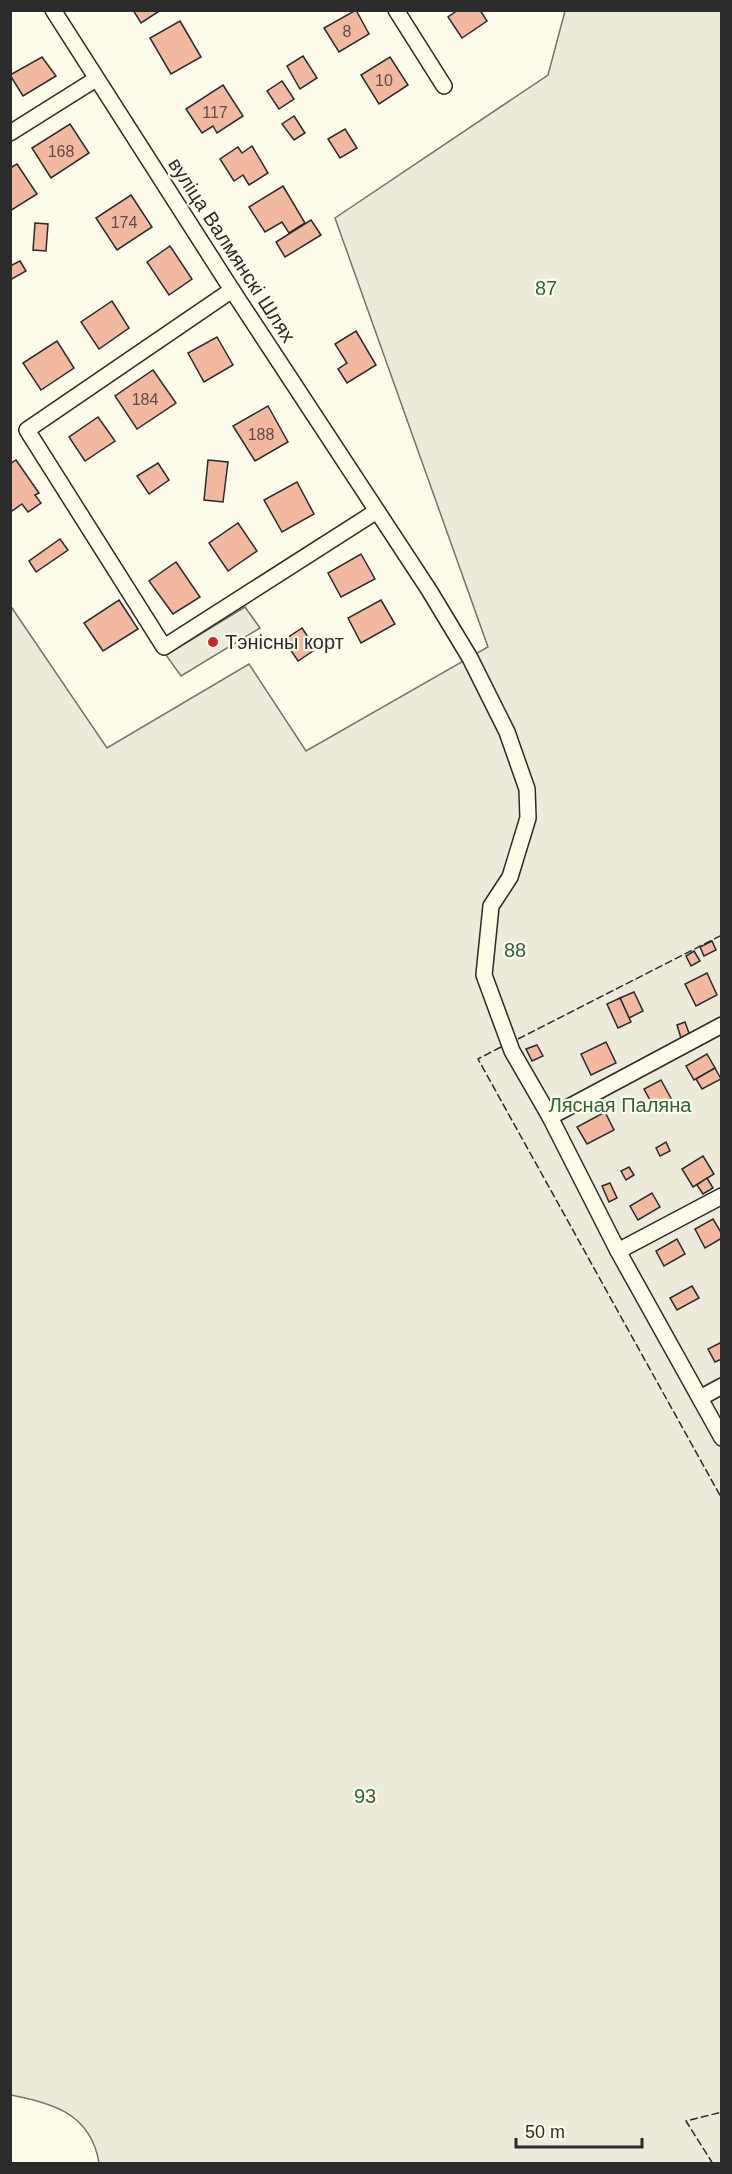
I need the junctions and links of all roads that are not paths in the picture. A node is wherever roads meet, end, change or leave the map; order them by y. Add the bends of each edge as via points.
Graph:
1 (53, 10) edge
2 (396, 10) edge
3 (96, 79) junction
4 (444, 86) dead end
5 (10, 134) edge
6 (232, 290) junction
7 (377, 511) junction
8 (722, 1025) edge
9 (550, 1117) junction
10 (722, 1196) edge
11 (618, 1251) junction
12 (722, 1386) edge
13 (700, 1398) junction
14 (722, 1438) edge

1 - 3 street, вуліца Валмянскі Шлях
2 - 4 street
3 - 5 street
3 - 6 street, вуліца Валмянскі Шлях
6 - 7 street, вуліца Валмянскі Шлях
6 - 7 street via 27,430 164,647
7 - 9 street, вуліца Валмянскі Шлях via 470,658 507,732 527,789 528,818 522,842 510,877 491,906 484,975 512,1051
8 - 9 street
9 - 11 street, вуліца Валмянскі Шлях
10 - 11 street
11 - 13 street, вуліца Валмянскі Шлях
12 - 13 street
13 - 14 street, вуліца Валмянскі Шлях

